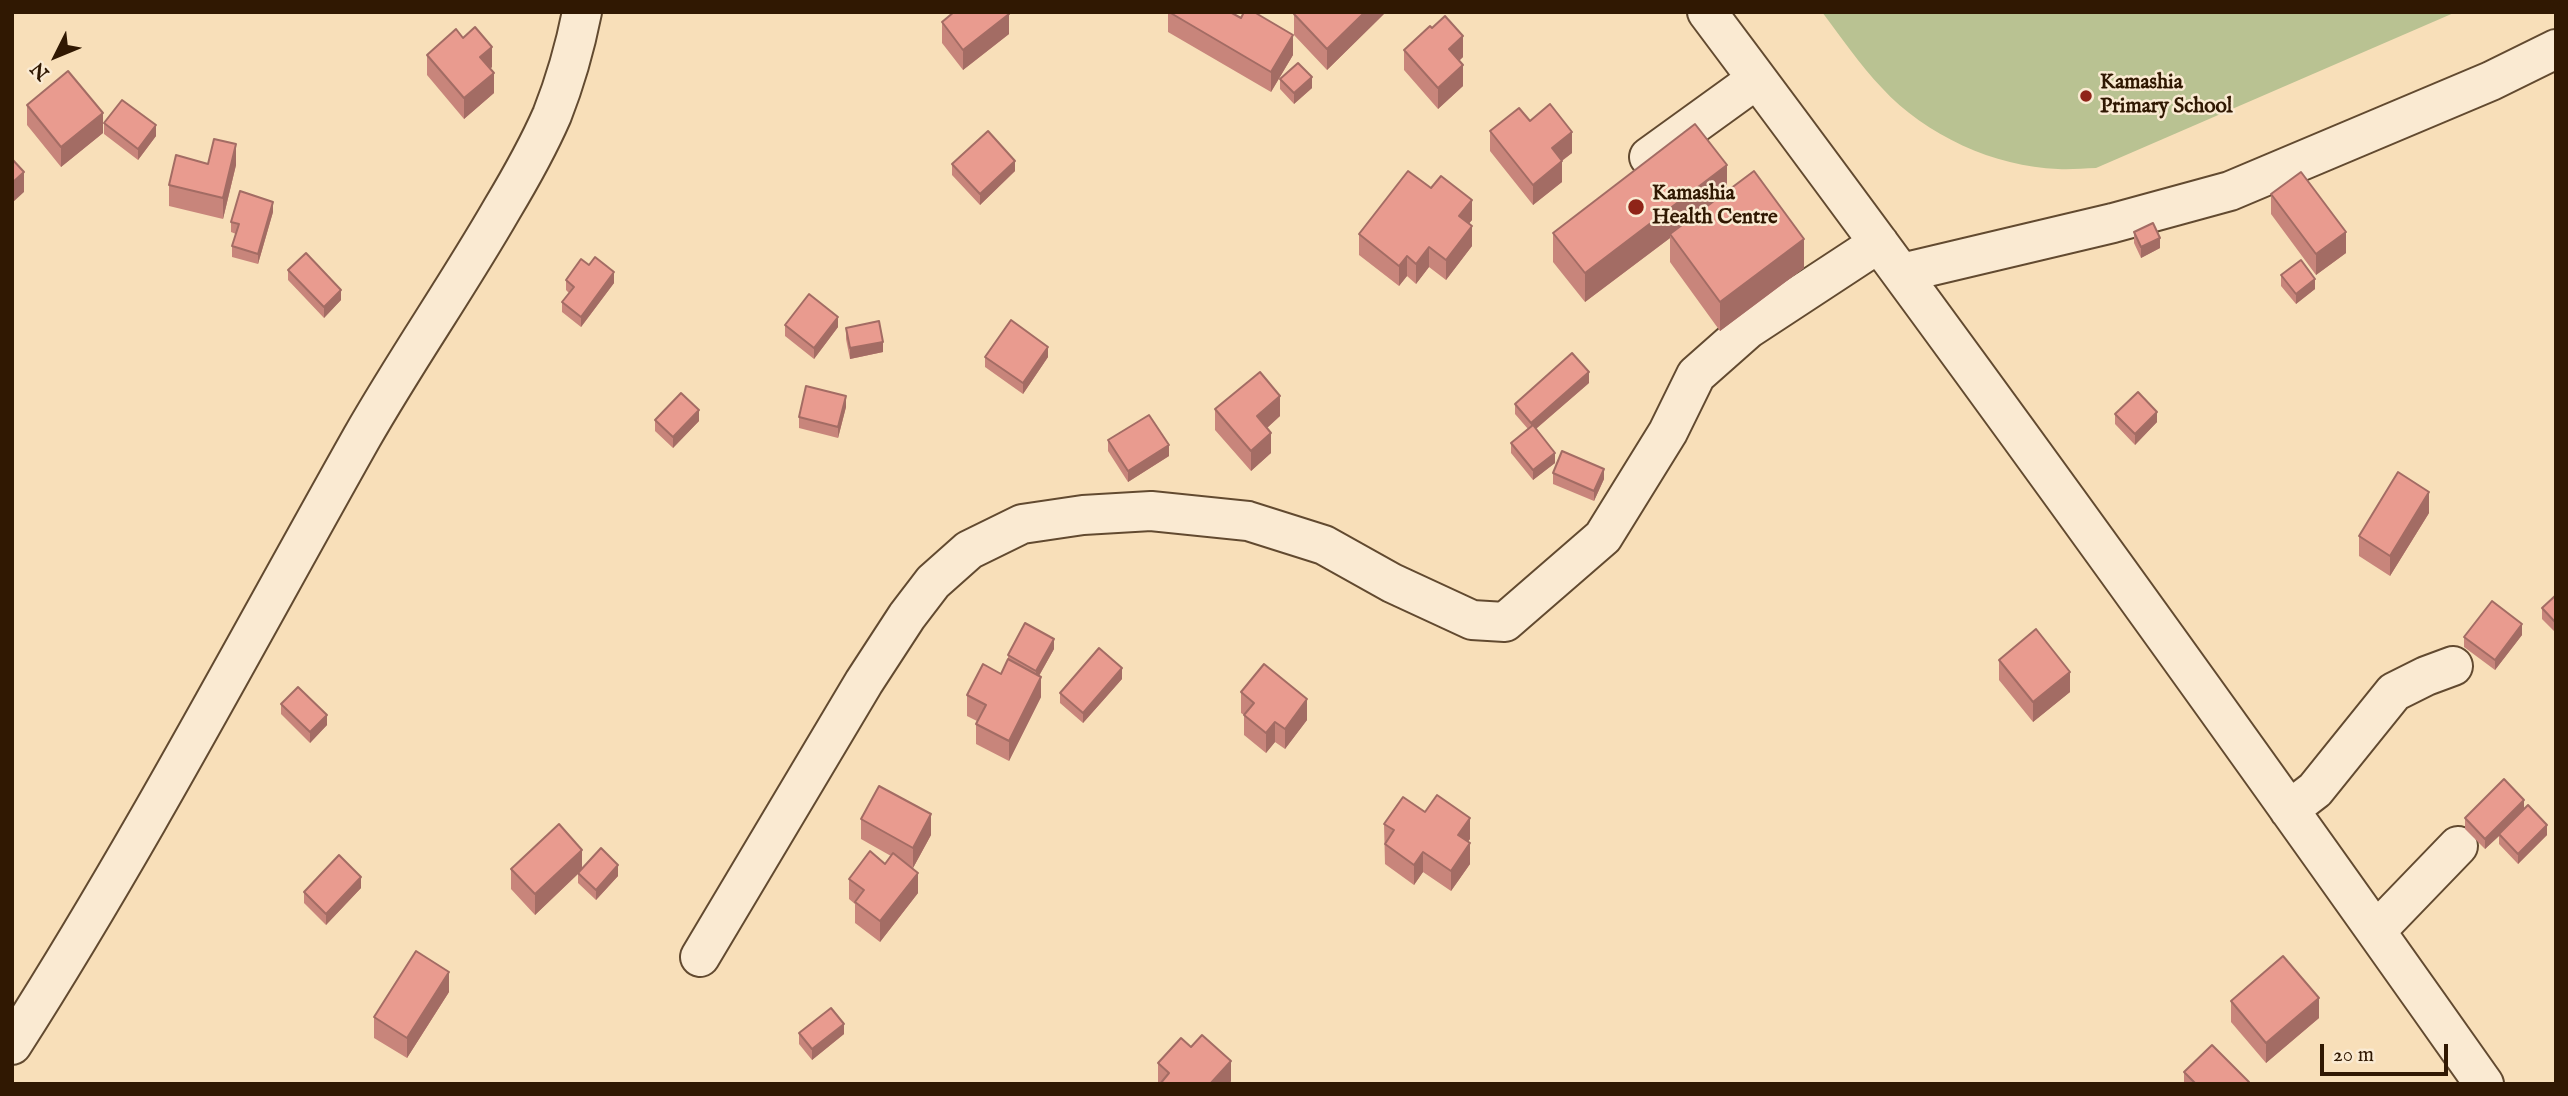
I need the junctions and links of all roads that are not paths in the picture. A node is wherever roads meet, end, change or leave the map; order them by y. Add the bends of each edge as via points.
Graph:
1 (582, 12) edge
2 (1707, 12) edge
3 (2556, 49) edge
4 (1757, 79) junction
5 (1649, 158) edge
6 (1879, 243) junction
7 (1902, 273) junction
8 (2453, 666) dead end
9 (2289, 810) junction
10 (2458, 846) dead end
11 (2376, 931) junction
12 (700, 957) dead end
13 (12, 1045) edge
14 (2484, 1084) edge

1 - 13 street via 552,115 522,174 364,434 61,969
2 - 4 street
3 - 7 street via 2491,82 2230,191
4 - 5 street
4 - 6 street
6 - 7 street
6 - 12 street via 1748,329 1696,375 1668,432 1603,537 1505,622 1472,620 1325,545 1248,522 1151,511 1083,515 1022,524 969,550 933,582 900,627
7 - 9 street
8 - 9 street via 2394,692 2315,790
9 - 11 street
10 - 11 street
11 - 14 street

